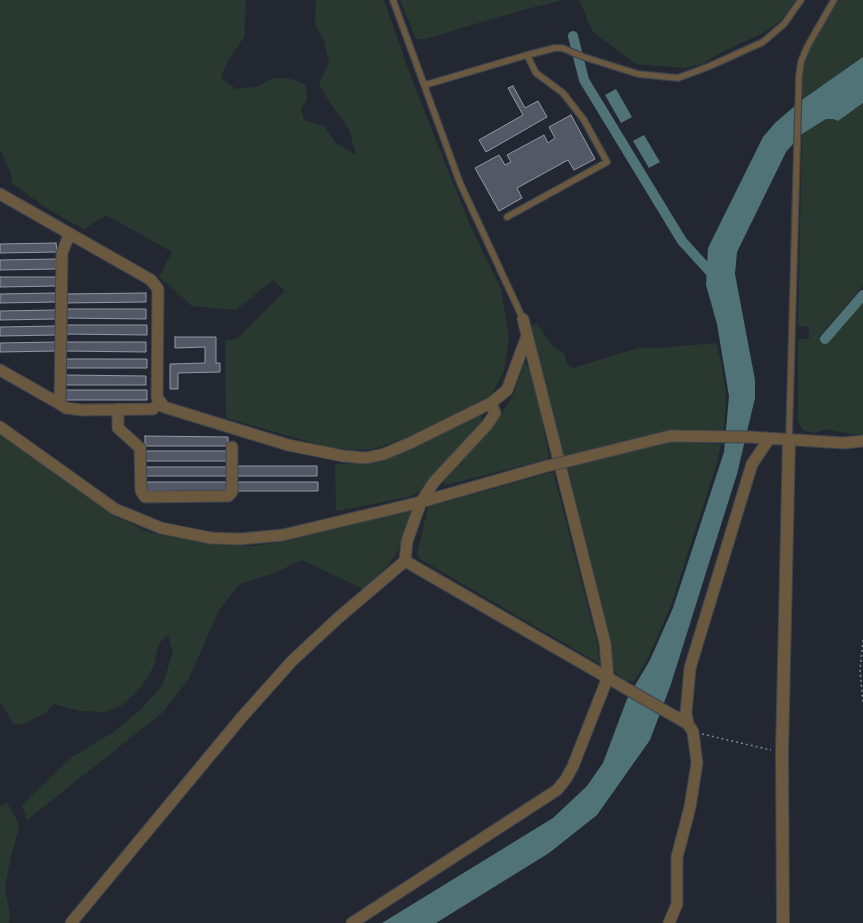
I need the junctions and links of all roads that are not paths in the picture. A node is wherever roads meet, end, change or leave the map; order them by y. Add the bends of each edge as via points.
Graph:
1 (394, 0) edge
2 (801, 0) edge
3 (834, 0) edge
4 (527, 55) junction
5 (425, 86) junction
6 (0, 194) edge
7 (507, 216) dead end
8 (69, 235) junction
9 (523, 319) joint
10 (527, 336) junction
11 (0, 370) edge
12 (160, 402) junction
13 (491, 403) junction
14 (60, 404) junction
15 (118, 409) junction
16 (0, 427) edge
17 (769, 439) junction
18 (789, 439) junction
19 (863, 441) edge
20 (232, 447) dead end
21 (421, 502) junction
22 (405, 561) junction
23 (608, 677) junction
24 (690, 728) junction
25 (71, 923) edge
26 (352, 923) edge
27 (669, 923) edge
28 (783, 923) edge

1 - 5 lane
2 - 4 lane via 784,24 763,42 678,78 638,74 562,48
3 - 18 lane via 801,62
4 - 5 lane
4 - 7 lane via 536,73 563,93 580,115 607,162
5 - 9 lane via 460,183
6 - 8 street
8 - 12 street via 152,280 158,289 157,397
8 - 14 street via 62,253
9 - 10 street
10 - 13 street via 507,390
10 - 23 street via 605,643
11 - 14 street
12 - 13 street via 164,407 288,445 366,458 384,454 410,443
12 - 15 street via 153,409
13 - 21 street via 495,413 488,425 434,482
14 - 15 street via 66,408 82,410
15 - 20 street via 118,428 140,448 141,491 145,497 228,496 232,492
16 - 21 street via 115,509 161,528 211,538 260,538 283,535
17 - 18 street
17 - 21 street, bridge via 670,436 547,466
17 - 24 street via 752,464 690,668 687,701
18 - 19 street via 844,443
18 - 28 street via 782,752
21 - 22 street via 407,541
22 - 23 street
22 - 25 street via 336,619 292,661 242,717
23 - 24 street
23 - 26 street via 573,766 557,790
24 - 27 street via 697,763 690,807 677,857 677,904

